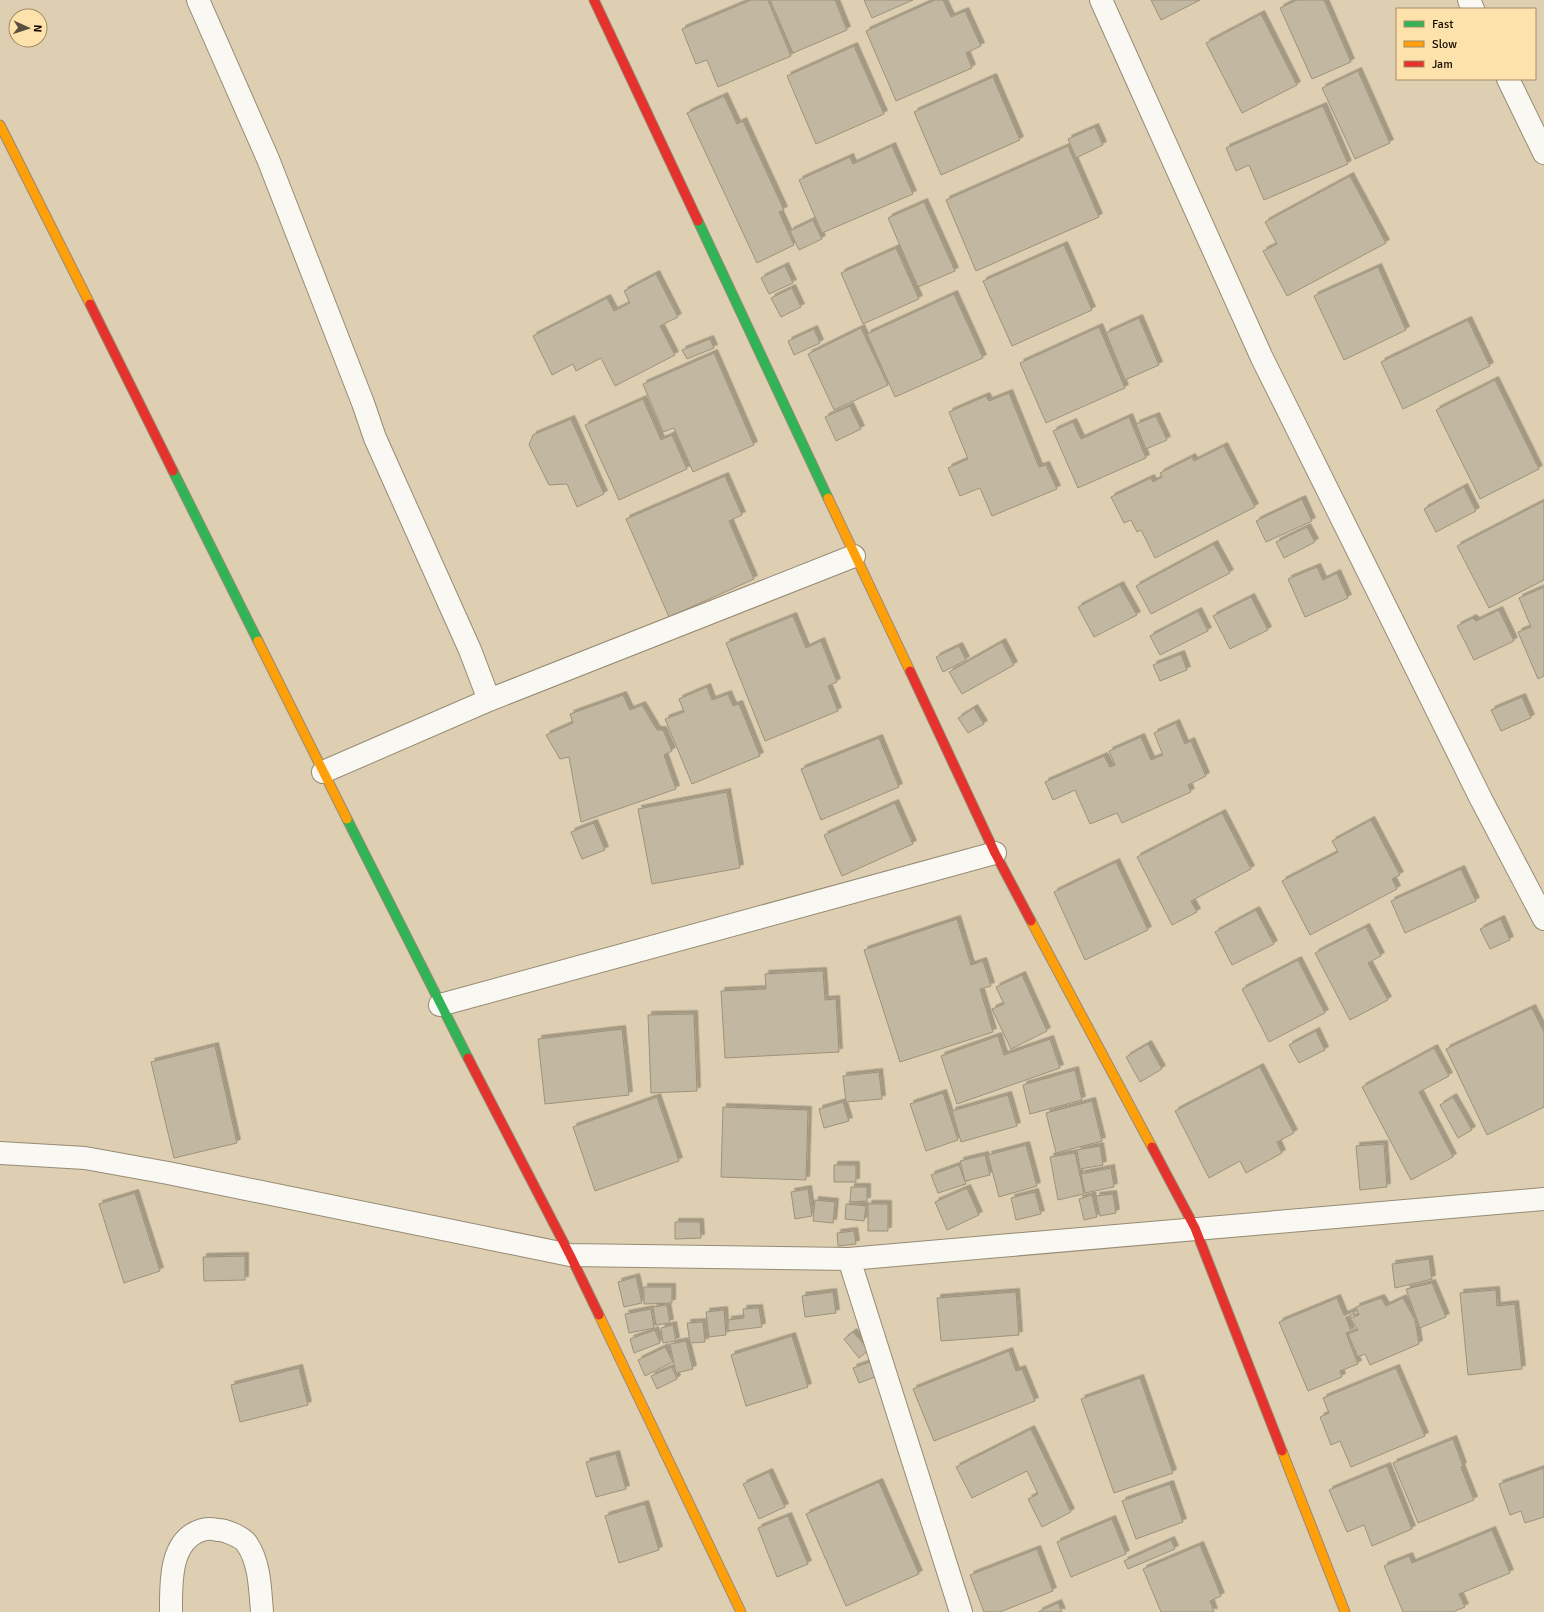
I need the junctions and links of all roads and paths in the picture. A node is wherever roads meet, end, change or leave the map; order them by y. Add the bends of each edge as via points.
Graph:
1 (198, 0) edge
2 (594, 0) edge
3 (1101, 0) edge
4 (1508, 80) edge
5 (0, 125) edge
6 (1544, 153) edge
7 (854, 556) junction
8 (489, 700) junction
9 (323, 772) junction
10 (995, 853) junction
11 (1544, 920) edge
12 (440, 1005) junction
13 (0, 1153) edge
14 (1544, 1199) edge
15 (1196, 1228) junction
16 (570, 1255) junction
17 (849, 1259) junction
18 (171, 1612) edge
19 (262, 1612) edge
20 (741, 1612) edge
21 (961, 1612) edge
22 (1345, 1612) edge

1 - 8 street via 268,159 375,438 470,650
2 - 7 street
3 - 11 street via 1262,358 1480,799
4 - 6 street
5 - 9 street
7 - 8 street
7 - 10 street
8 - 9 street
9 - 12 street
10 - 12 street
10 - 15 street
12 - 16 street
13 - 16 street via 85,1158 176,1174
14 - 15 street
15 - 17 street
15 - 22 street
16 - 17 street
16 - 20 street
17 - 21 street
18 - 19 street via 171,1582 177,1555 187,1537 203,1529 225,1530 247,1542 257,1568

